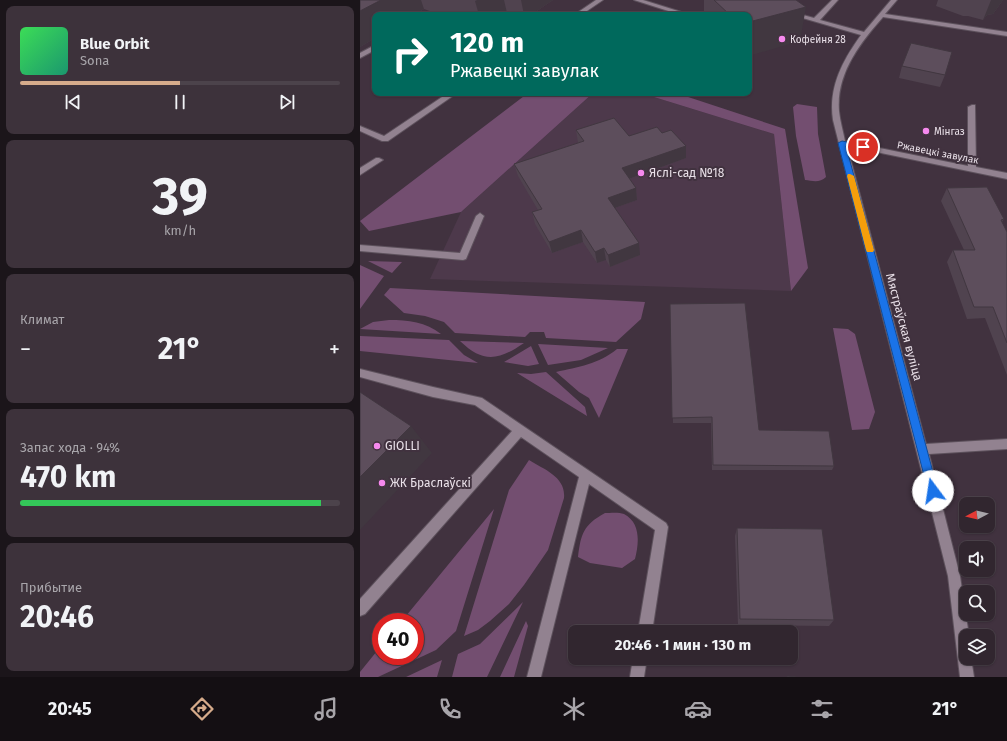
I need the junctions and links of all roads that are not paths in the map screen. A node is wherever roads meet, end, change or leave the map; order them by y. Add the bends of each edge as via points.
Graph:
1 (600, 0) edge
2 (637, 0) edge
3 (835, 0) edge
4 (894, 0) edge
5 (582, 12) edge
6 (678, 12) edge
7 (788, 12) edge
8 (881, 15) junction
9 (816, 20) junction
10 (866, 34) junction
11 (1007, 34) edge
12 (372, 49) edge
13 (360, 56) edge
14 (449, 96) edge
15 (972, 106) dead end
16 (362, 132) edge
17 (842, 143) junction
18 (380, 160) dead end
19 (972, 169) junction
20 (360, 172) edge
21 (1006, 178) edge
22 (480, 216) dead end
23 (360, 248) edge
24 (360, 373) edge
25 (520, 430) junction
26 (1007, 444) edge
27 (922, 449) junction
28 (585, 475) junction
29 (360, 609) edge
30 (646, 625) edge
31 (639, 665) edge
32 (534, 677) edge
33 (637, 677) edge
34 (968, 677) edge

1 - 5 street
2 - 6 street
3 - 9 street
4 - 8 street, Мястраўская вуліца
7 - 9 street
8 - 10 street, Мястраўская вуліца
8 - 11 street
9 - 10 street
10 - 17 street, Мястраўская вуліца via 843,68 837,84 835,107
12 - 13 street
14 - 16 street via 385,139
15 - 19 street
17 - 19 street, Ржавецкі завулак
17 - 27 street, Мястраўская вуліца
18 - 20 street
19 - 21 street, Ржавецкі завулак
22 - 23 street via 462,257
24 - 25 street via 478,401
25 - 28 street
25 - 29 street
26 - 27 street
27 - 34 street, Мястраўская вуліца via 954,576
28 - 30 street via 662,527
28 - 32 street
31 - 33 street

